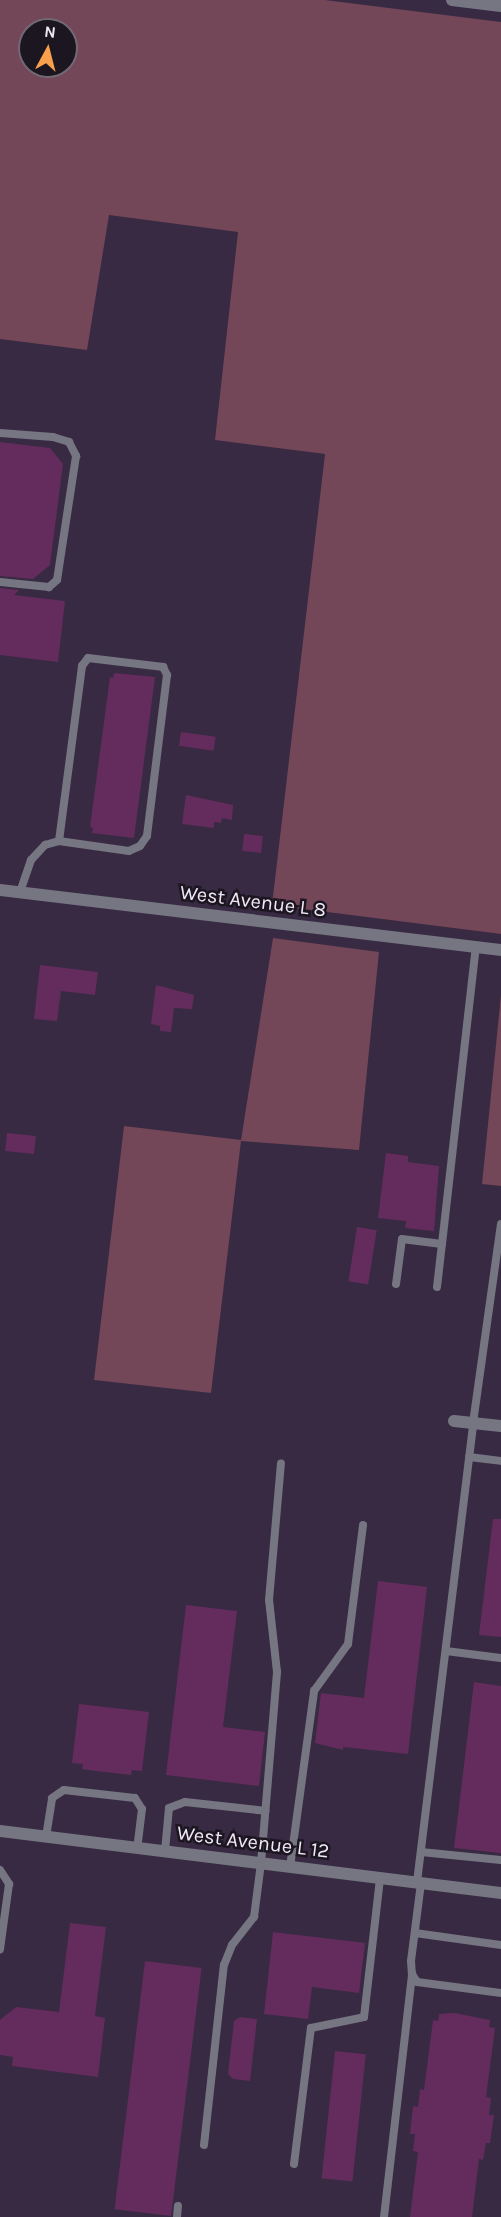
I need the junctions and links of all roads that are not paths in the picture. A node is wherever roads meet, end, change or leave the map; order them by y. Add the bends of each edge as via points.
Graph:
1 (452, 0) edge
2 (501, 6) edge
3 (0, 433) edge
4 (0, 582) edge
5 (59, 841) junction
6 (0, 890) edge
7 (20, 892) junction
8 (476, 947) junction
9 (501, 950) edge
10 (501, 1224) edge
11 (442, 1244) junction
12 (396, 1284) dead end
13 (437, 1287) dead end
14 (454, 1421) dead end
15 (473, 1423) junction
16 (501, 1426) edge
17 (469, 1457) junction
18 (501, 1461) edge
19 (281, 1464) dead end
20 (363, 1525) dead end
21 (447, 1651) junction
22 (501, 1658) edge
23 (266, 1811) junction
24 (0, 1831) edge
25 (46, 1837) junction
26 (137, 1848) junction
27 (165, 1851) junction
28 (421, 1852) junction
29 (501, 1860) edge
30 (261, 1863) junction
31 (290, 1866) junction
32 (0, 1870) edge
33 (380, 1878) junction
34 (419, 1883) junction
35 (501, 1893) edge
36 (415, 1933) junction
37 (501, 1945) edge
38 (0, 1949) edge
39 (412, 1974) junction
40 (501, 1993) edge
41 (204, 2145) dead end
42 (294, 2164) dead end
43 (178, 2206) dead end
44 (177, 2217) edge
45 (384, 2217) edge

1 - 2 street
3 - 4 lane via 53,437 69,442 76,456 57,580 49,587
5 - 5 lane via 82,666 88,658 163,667 167,675 147,837 129,851
5 - 7 lane via 45,845 31,860
6 - 7 street, West Avenue L 8
7 - 8 street, West Avenue L 8
8 - 9 street, West Avenue L 8
8 - 11 lane
10 - 15 lane
11 - 12 lane via 402,1239
11 - 13 lane
14 - 15 street
15 - 16 street
15 - 17 lane
17 - 18 lane
17 - 21 lane
19 - 23 lane via 269,1600 277,1672
20 - 31 lane via 348,1644 314,1691
21 - 22 lane
21 - 28 lane
23 - 27 lane via 185,1802 169,1808
23 - 30 lane
24 - 25 street, West Avenue L 12
25 - 26 street, West Avenue L 12
25 - 26 lane via 52,1798 64,1790 135,1798 141,1809
26 - 27 street, West Avenue L 12
27 - 30 street, West Avenue L 12
28 - 29 lane
28 - 34 lane
30 - 31 street, West Avenue L 12
30 - 41 lane via 255,1917 232,1945 224,1965
31 - 33 street, West Avenue L 12
32 - 38 lane via 9,1884
33 - 34 street, West Avenue L 12
33 - 42 lane via 364,2017 311,2028
34 - 35 street, West Avenue L 12
34 - 36 lane
36 - 37 lane
36 - 39 lane
39 - 40 lane via 417,1982
39 - 45 lane
43 - 44 lane

